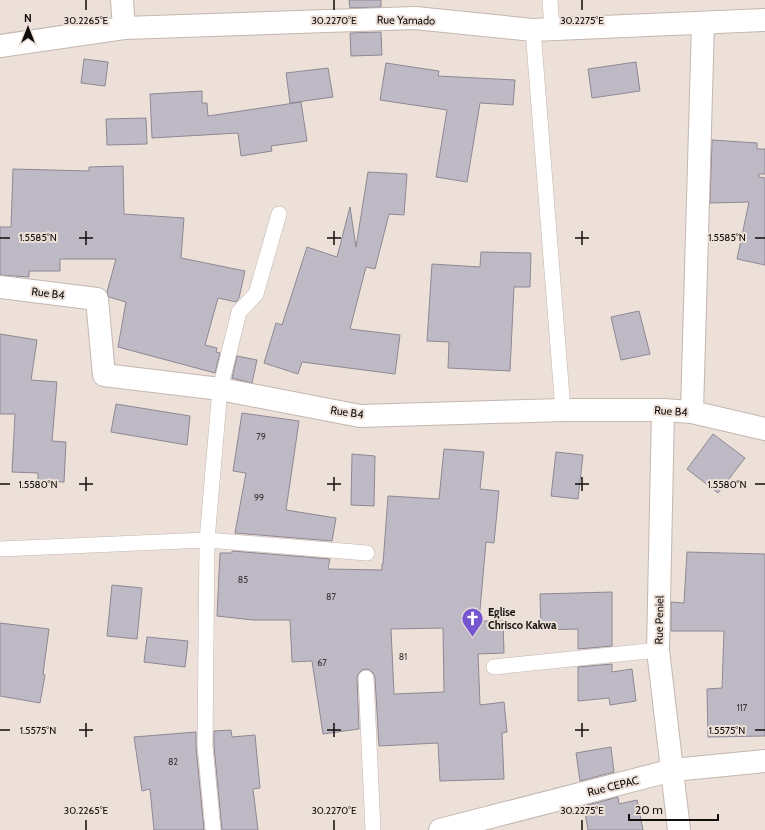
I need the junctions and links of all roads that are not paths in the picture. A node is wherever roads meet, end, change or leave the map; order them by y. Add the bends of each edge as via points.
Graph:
1 (122, 0) edge
2 (550, 0) edge
3 (765, 20) edge
4 (703, 23) junction
5 (124, 28) junction
6 (542, 30) junction
7 (0, 46) edge
8 (279, 214) dead end
9 (0, 287) edge
10 (220, 389) junction
11 (563, 410) junction
12 (663, 410) junction
13 (692, 412) junction
14 (765, 429) edge
15 (207, 540) junction
16 (0, 549) edge
17 (367, 553) dead end
18 (658, 650) junction
19 (494, 667) dead end
20 (366, 678) dead end
21 (765, 761) edge
22 (673, 770) junction
23 (213, 830) edge
24 (373, 830) edge
25 (440, 830) edge
26 (679, 830) edge

1 - 5 street
2 - 6 lane
3 - 4 street, Rue Yamado
4 - 6 street, Rue Yamado
4 - 13 street
5 - 6 street, Rue Yamado via 415,18
5 - 7 street, Rue Yamado
6 - 11 lane
8 - 10 lane via 256,294 239,312
9 - 10 street, Rue B4 via 97,299 104,375
10 - 11 street, Rue B4 via 360,416
10 - 15 lane
11 - 12 street, Rue B4
12 - 13 street, Rue B4
12 - 18 street, Rue Peniel
13 - 14 street, Rue B4
15 - 16 lane
15 - 17 lane
15 - 23 lane via 205,746
18 - 19 lane
18 - 22 street, Rue Peniel
20 - 24 lane
21 - 22 street, Rue CEPAC
22 - 25 street, Rue CEPAC
22 - 26 street, Rue Peniel

